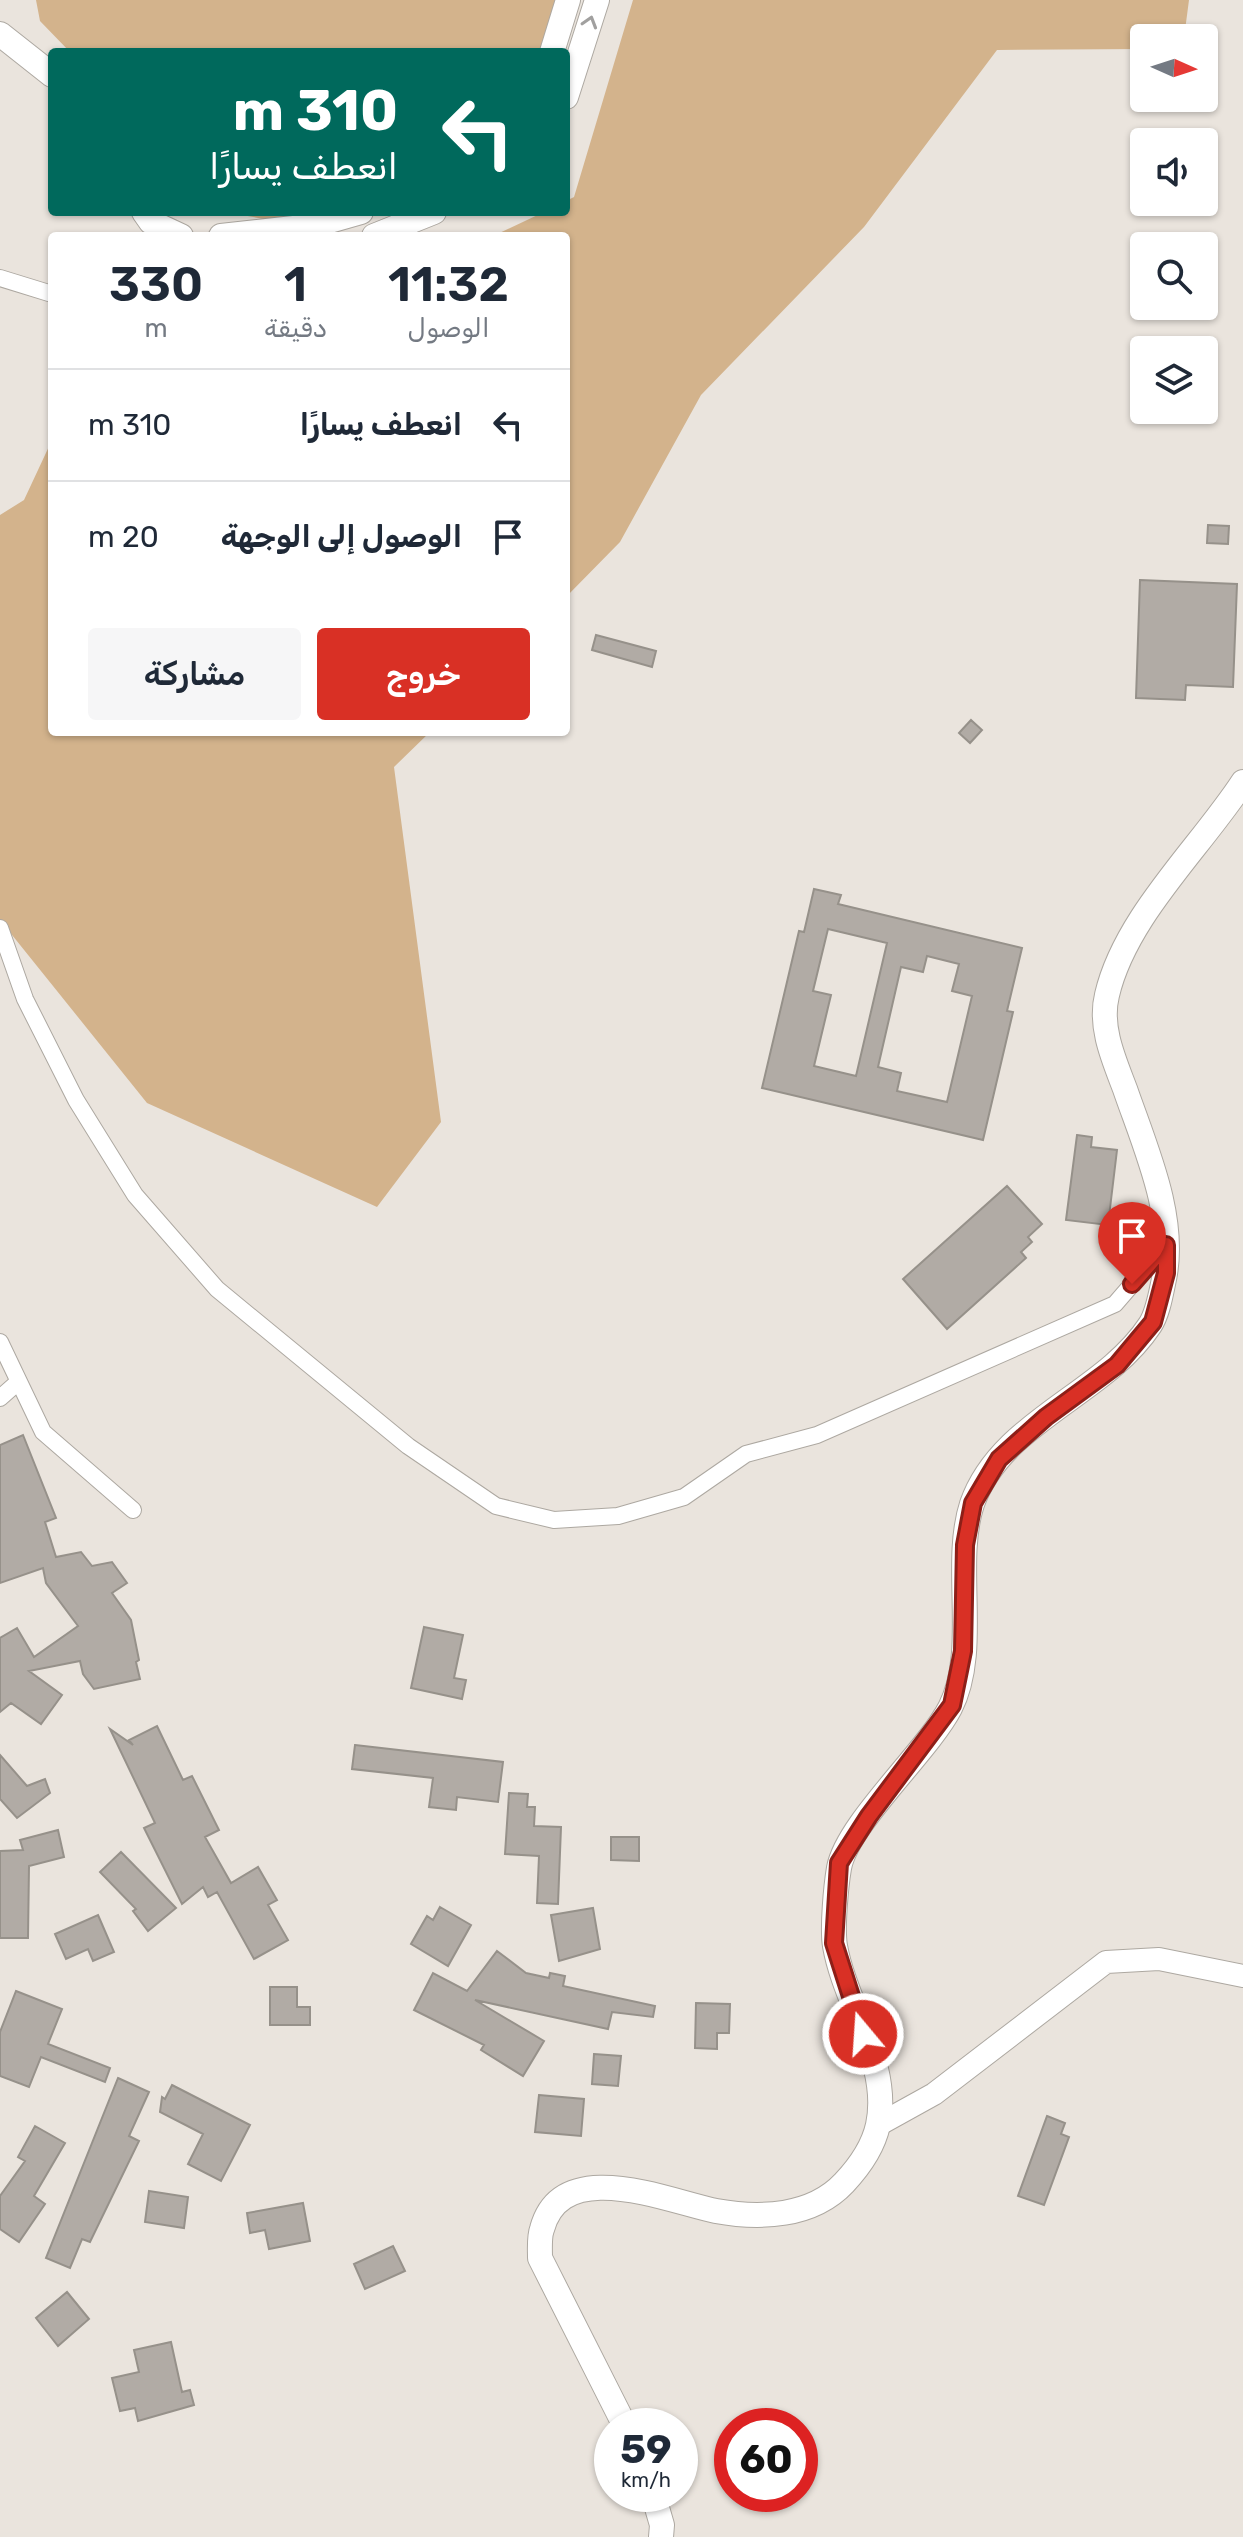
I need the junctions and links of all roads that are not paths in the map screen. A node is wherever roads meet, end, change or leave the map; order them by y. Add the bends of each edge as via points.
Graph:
1 (568, 0) edge
2 (597, 0) edge
3 (0, 34) edge
4 (553, 48) edge
5 (48, 72) edge
6 (570, 84) edge
7 (147, 216) edge
8 (347, 216) edge
9 (424, 216) edge
10 (172, 232) edge
11 (257, 232) edge
12 (384, 232) edge
13 (0, 278) edge
14 (48, 293) edge
15 (1243, 782) edge
16 (0, 928) edge
17 (1166, 1245) junction
18 (0, 1342) edge
19 (17, 1383) junction
20 (0, 1398) edge
21 (133, 1510) dead end
22 (1243, 1976) edge
23 (878, 2125) junction
24 (616, 2408) edge
25 (658, 2512) edge
26 (661, 2537) edge

1 - 4 main road
6 -> 2 main road
3 - 5 main road
7 - 10 main road
8 - 11 main road
9 - 12 main road
13 - 14 street
15 - 17 main road via 1140,920 1105,999 1107,1039 1163,1209
16 - 17 street via 25,999 76,1100 135,1195 217,1289 408,1446 496,1506 554,1520 606,1517 684,1497 746,1454 817,1435 1115,1304
17 - 23 main road via 1166,1273 1153,1322 1117,1365 999,1459 973,1503 965,1545 963,1651 952,1705 839,1863 834,1943 879,2085
18 - 19 street
19 - 20 street
19 - 21 street via 43,1432
22 - 23 street via 1159,1959 1106,1962 934,2094
23 - 24 main road via 862,2164 830,2198 805,2209 764,2215 716,2211 617,2188 583,2188 560,2199 542,2227 540,2258
25 - 26 main road

